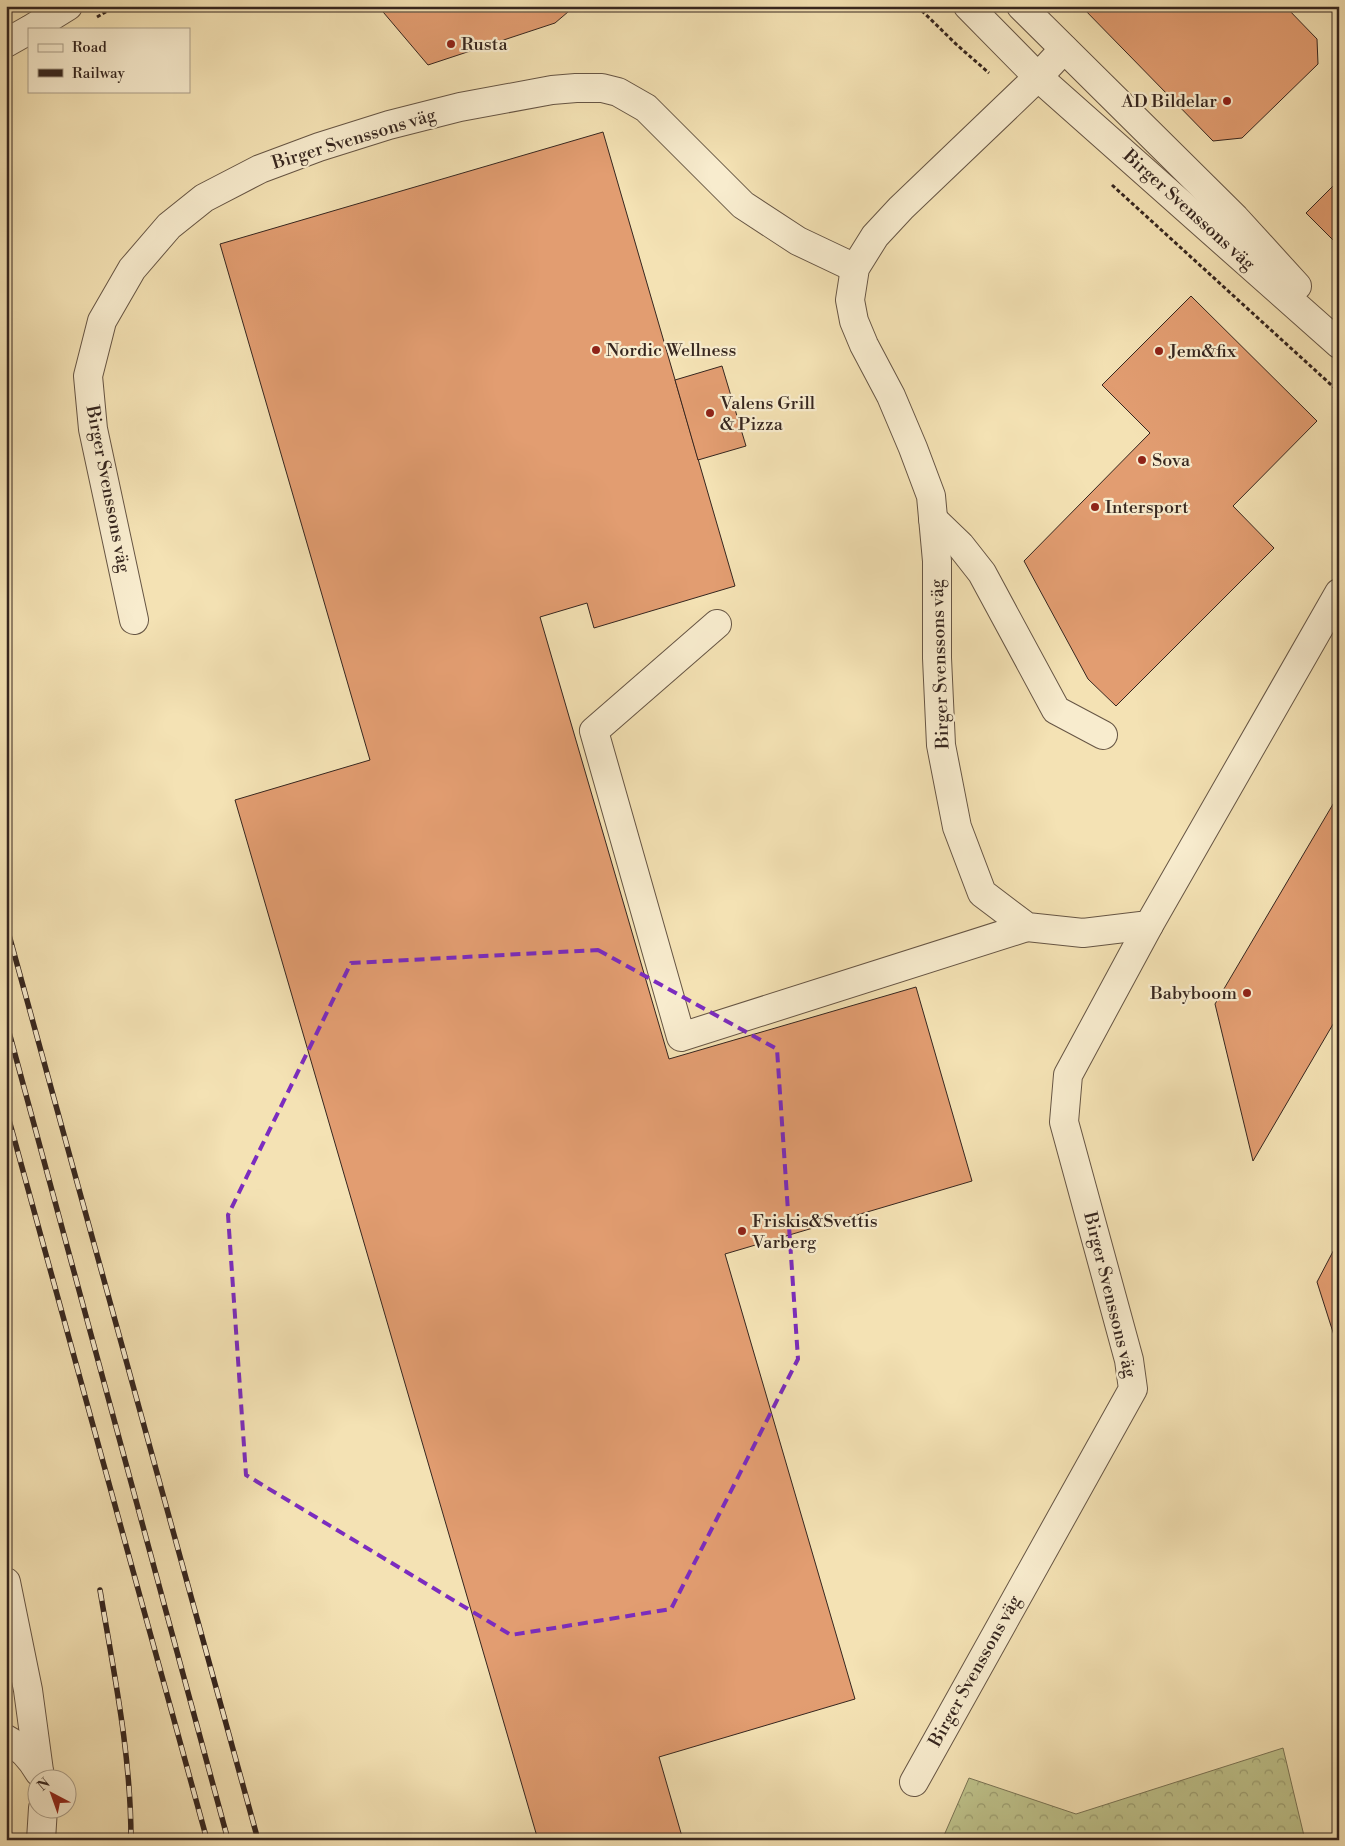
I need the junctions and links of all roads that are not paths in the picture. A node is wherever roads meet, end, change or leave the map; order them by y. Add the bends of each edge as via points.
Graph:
1 (68, 6) edge
2 (968, 6) edge
3 (1021, 6) edge
4 (32, 28) edge
5 (28, 30) edge
6 (6, 43) edge
7 (1064, 49) junction
8 (1038, 77) junction
9 (855, 268) junction
10 (1339, 333) edge
11 (1339, 344) edge
12 (933, 519) junction
13 (1339, 592) edge
14 (134, 620) dead end
15 (717, 624) dead end
16 (1103, 735) dead end
17 (1149, 925) junction
18 (1026, 927) junction
19 (6, 1582) edge
20 (6, 1740) edge
21 (35, 1768) edge
22 (38, 1768) edge
23 (914, 1782) dead end
24 (42, 1818) edge
25 (41, 1840) edge

1 - 4 street
2 - 8 street, Birger Svenssons väg
3 - 7 street, Birger Svenssons väg
5 - 6 street
7 - 8 street, Birger Svenssons väg
7 - 10 street, Birger Svenssons väg via 1235,218
8 - 9 street, Birger Svenssons väg via 901,208 875,236
8 - 11 street, Birger Svenssons väg
9 - 12 street, Birger Svenssons väg via 850,300 854,321 914,448 931,496
9 - 14 street, Birger Svenssons väg via 798,241 743,205 646,108 618,92 602,88 552,90 460,107 380,128 260,169 204,198 169,226 132,268 102,321 88,376 93,429
12 - 16 street via 960,545 982,573 1056,710
12 - 18 street, Birger Svenssons väg via 937,561 941,745 957,827 982,893
13 - 17 street, Birger Svenssons väg
15 - 18 street via 594,731 681,1037
17 - 18 street via 1083,933
17 - 23 street, Birger Svenssons väg via 1068,1075 1064,1122 1130,1360 1133,1389
19 - 22 street via 28,1690
20 - 21 street via 29,1757
24 - 25 street

